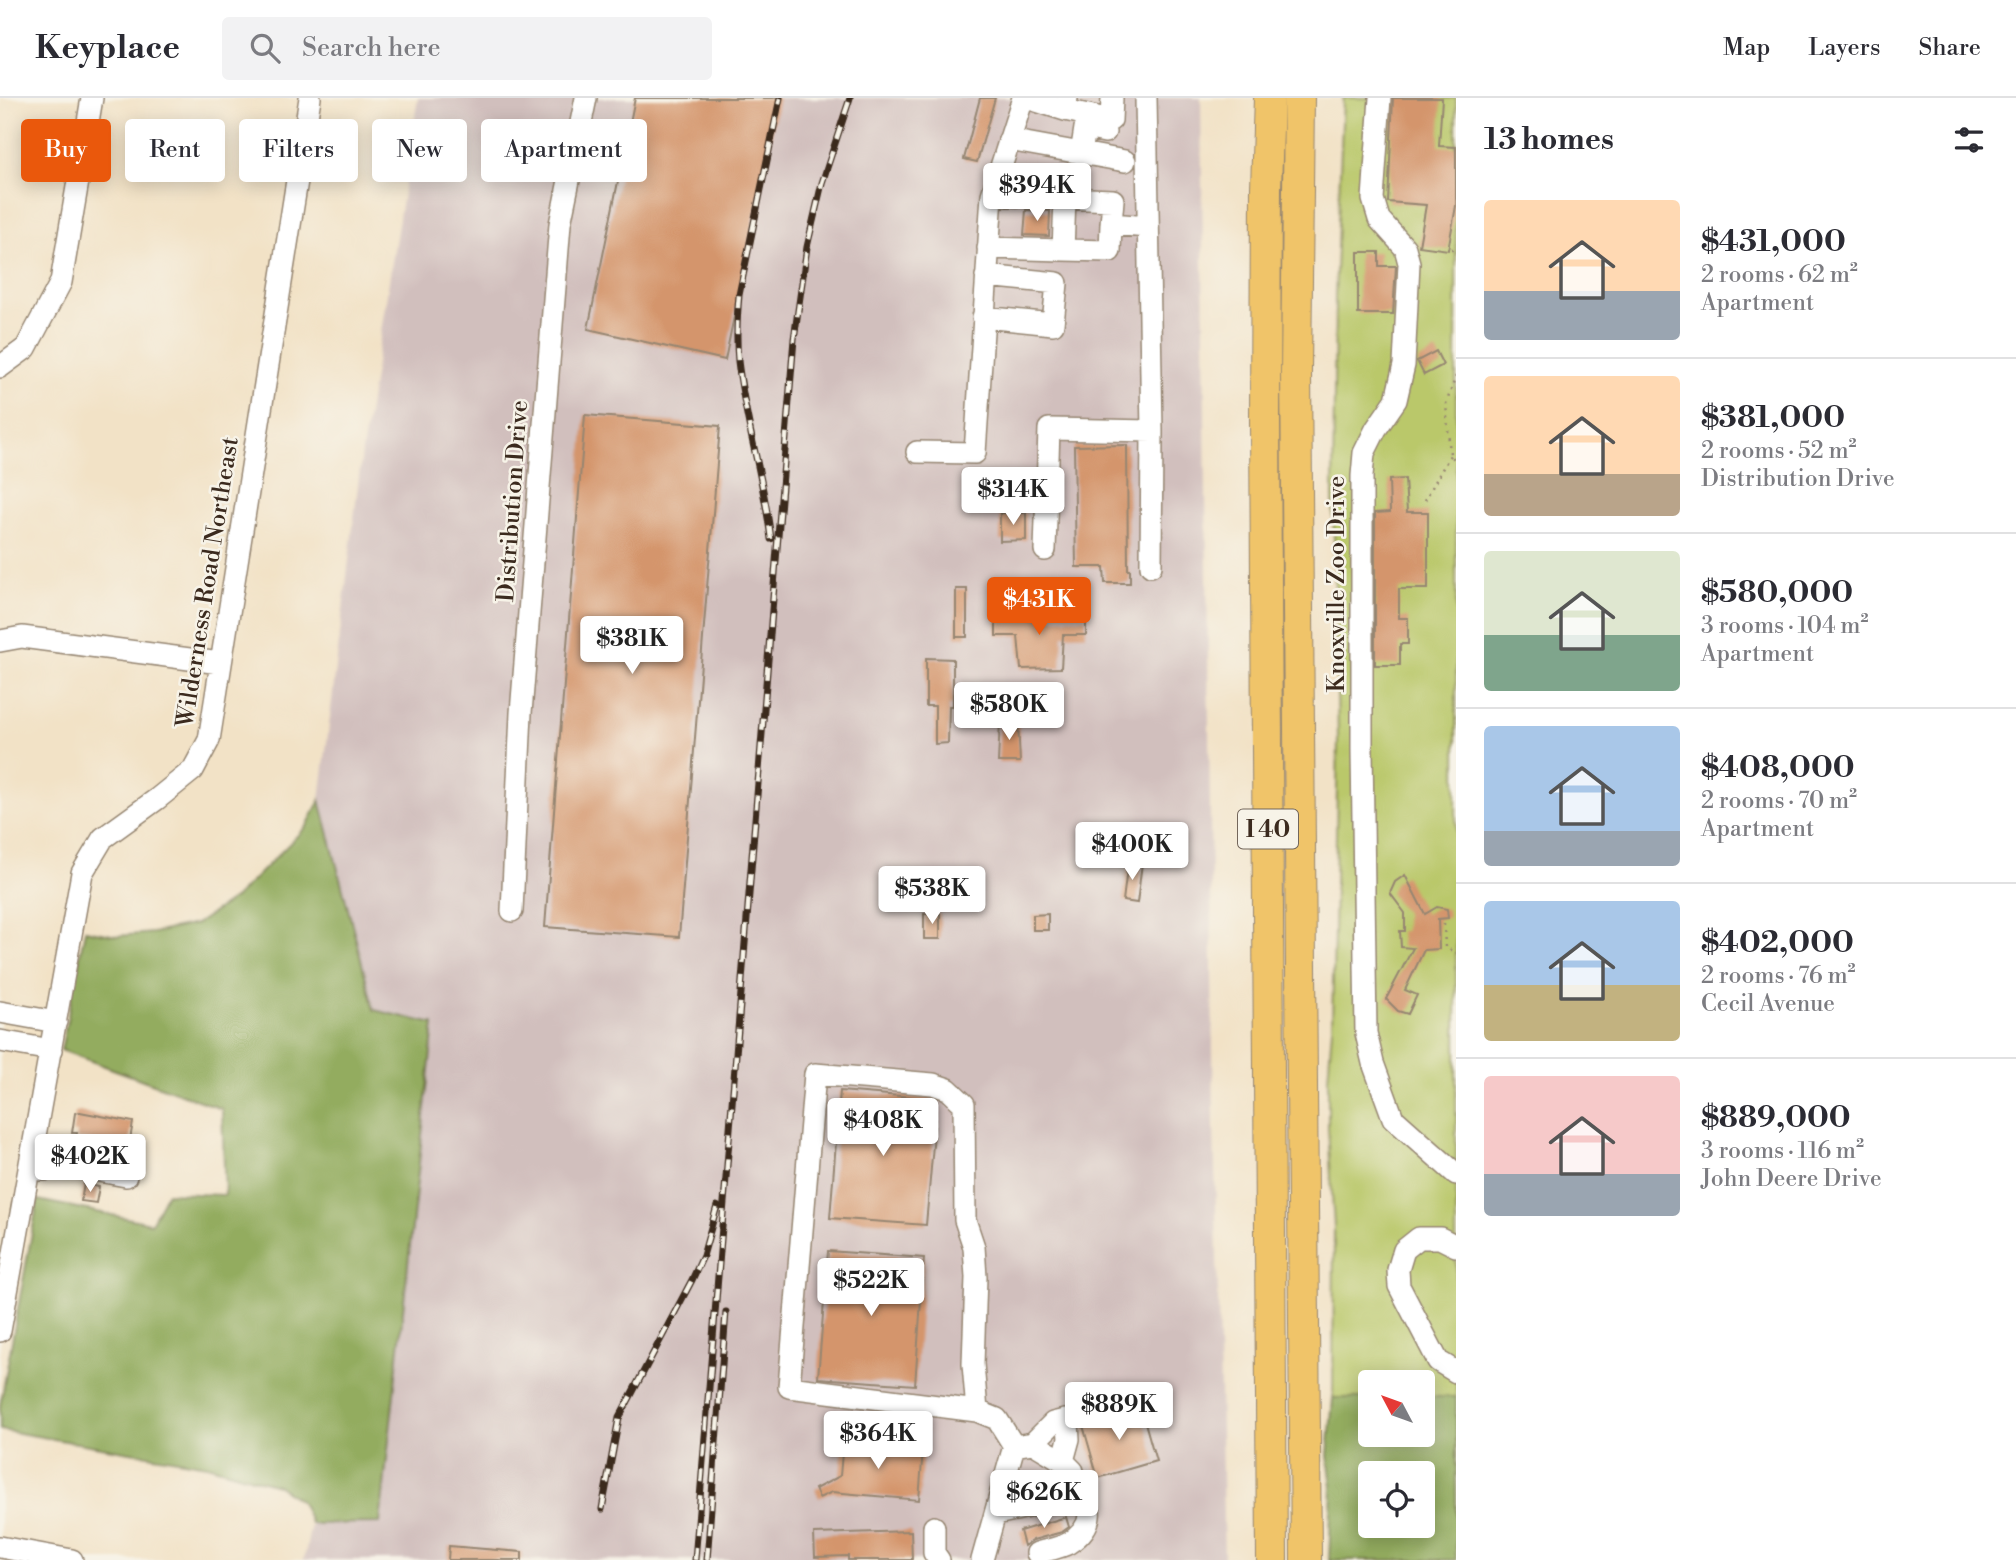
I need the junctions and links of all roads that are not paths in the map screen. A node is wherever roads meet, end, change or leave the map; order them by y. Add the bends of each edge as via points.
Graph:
1 (92, 98) edge
2 (310, 98) edge
3 (586, 98) edge
4 (1025, 98) edge
5 (1112, 98) edge
6 (1146, 98) edge
7 (1269, 98) edge
8 (1299, 98) edge
9 (1380, 98) edge
10 (1066, 104) edge
11 (1105, 132) dead end
12 (1009, 140) junction
13 (1081, 154) junction
14 (1125, 161) dead end
15 (992, 195) junction
16 (1065, 199) junction
17 (1111, 224) junction
18 (1148, 228) junction
19 (988, 248) junction
20 (1063, 250) junction
21 (986, 276) junction
22 (982, 317) junction
23 (0, 367) edge
24 (1152, 431) junction
25 (917, 452) dead end
26 (1045, 550) dead end
27 (1151, 566) dead end
28 (0, 641) edge
29 (219, 663) junction
30 (512, 911) dead end
31 (0, 1012) edge
32 (56, 1022) junction
33 (0, 1041) edge
34 (51, 1050) junction
35 (29, 1168) junction
36 (1456, 1174) edge
37 (126, 1176) dead end
38 (1456, 1246) edge
39 (0, 1331) edge
40 (1456, 1372) edge
41 (977, 1411) junction
42 (1030, 1446) junction
43 (1063, 1461) junction
44 (1069, 1488) junction
45 (995, 1514) junction
46 (934, 1527) dead end
47 (0, 1547) edge
48 (1037, 1553) dead end
49 (72, 1560) edge
50 (939, 1560) edge
51 (982, 1560) edge
52 (1272, 1560) edge
53 (1306, 1560) edge

1 - 23 street via 61,282 26,348
2 - 29 street, Wilderness Road Northeast
3 - 30 street, Distribution Drive via 560,224 522,713
4 - 10 street
4 - 12 street
5 - 10 street via 1111,120
6 - 18 street
7 - 52 highway, I 40 via 1265,435
8 - 53 highway, I 40 via 1296,386
9 - 36 street, Knoxville Zoo Drive via 1373,200 1379,219 1405,248 1409,263 1404,365 1396,400 1364,453 1362,476 1366,1033 1394,1118
11 - 13 street via 1085,128
12 - 13 street
12 - 15 street
13 - 14 street
15 - 16 street
15 - 19 street
16 - 17 street via 1113,200
16 - 20 street
17 - 18 street
17 - 20 street via 1110,251
18 - 24 street
19 - 20 street
19 - 21 street
21 - 22 street
21 - 22 street via 1057,284 1053,324
22 - 25 street via 975,453
24 - 26 street via 1049,429
24 - 27 street
28 - 29 street via 22,637
29 - 32 street, Wilderness Road Northeast via 209,740 193,770 103,838 82,873
31 - 32 street
32 - 34 street, Wilderness Road Northeast
33 - 34 street
34 - 35 street, Wilderness Road Northeast
35 - 37 street via 72,1166
35 - 39 street, Wilderness Road Northeast
38 - 40 street via 1440,1238 1419,1238 1404,1250 1398,1270 1399,1286 1438,1361
41 - 41 street via 973,1364 976,1277 974,1247 965,1220 964,1104 948,1089 933,1084 815,1074 789,1387
41 - 42 street via 997,1419
42 - 43 street
42 - 43 street via 1056,1424 1068,1423
42 - 45 street
43 - 44 street via 1073,1471
44 - 45 street via 1059,1496
44 - 48 street via 1086,1499 1090,1513 1084,1531 1068,1544
45 - 51 street
46 - 50 street via 934,1553
47 - 49 street

